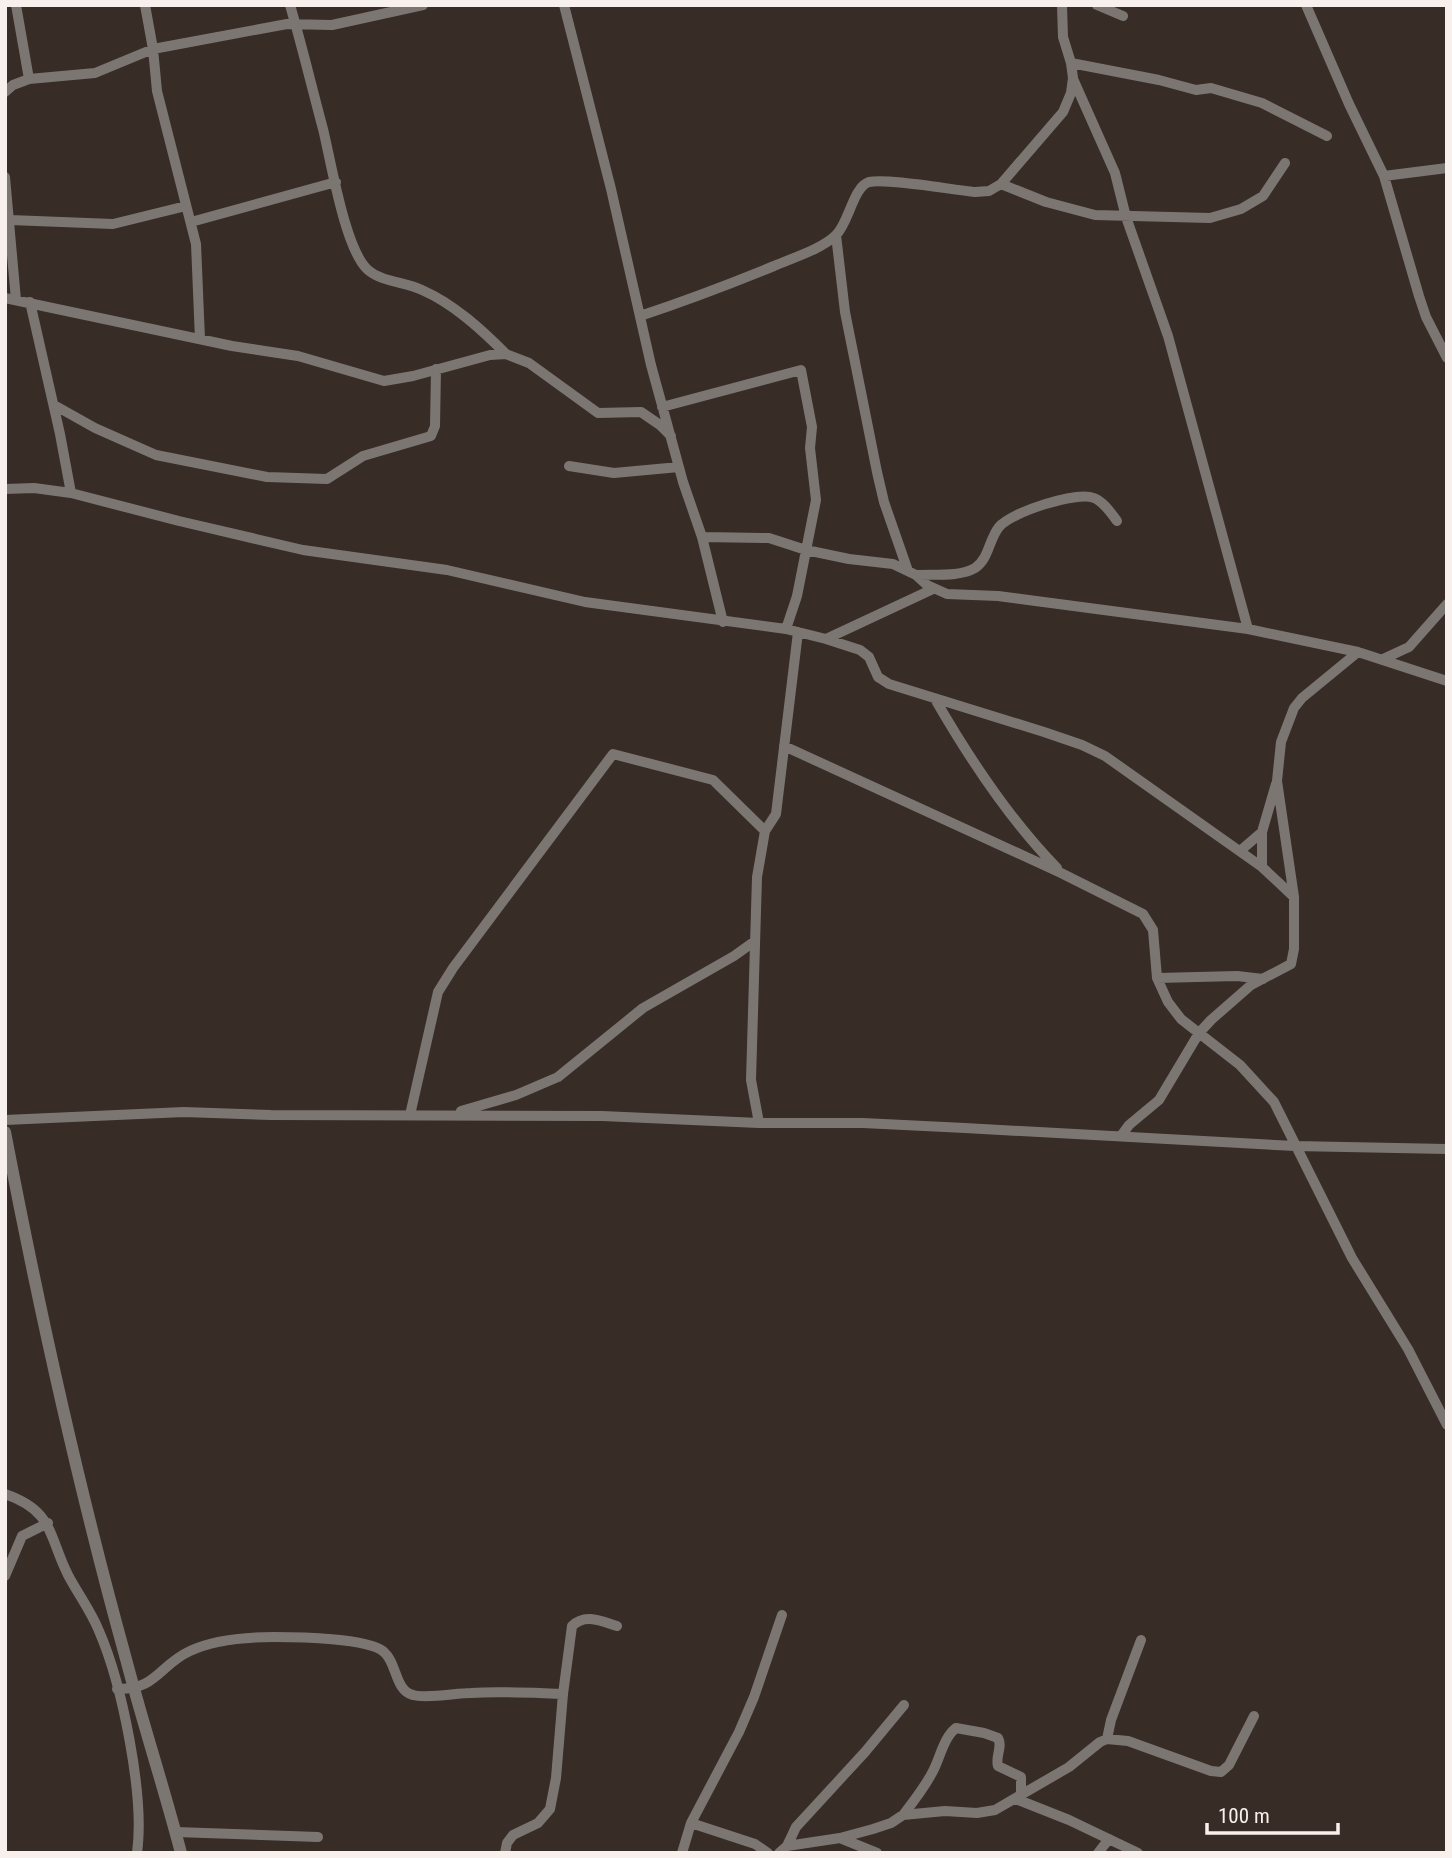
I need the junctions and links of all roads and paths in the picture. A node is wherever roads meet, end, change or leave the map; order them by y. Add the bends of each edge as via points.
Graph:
1 (16, 5) edge
2 (145, 5) edge
3 (290, 5) edge
4 (423, 5) edge
5 (564, 5) edge
6 (1062, 5) edge
7 (1097, 5) edge
8 (1306, 5) edge
9 (1123, 16) dead end
10 (296, 24) junction
11 (153, 49) junction
12 (1071, 62) junction
13 (1073, 78) junction
14 (29, 79) junction
15 (5, 92) edge
16 (1327, 136) dead end
17 (1285, 163) dead end
18 (1447, 169) edge
19 (1384, 176) junction
20 (5, 177) edge
21 (336, 182) junction
22 (1002, 184) junction
23 (186, 206) junction
24 (1126, 217) junction
25 (10, 220) junction
26 (191, 222) junction
27 (836, 235) junction
28 (11, 299) edge
29 (30, 303) junction
30 (640, 316) junction
31 (200, 339) junction
32 (506, 354) junction
33 (1447, 358) edge
34 (436, 369) junction
35 (54, 405) junction
36 (662, 407) junction
37 (671, 436) junction
38 (569, 466) dead end
39 (679, 467) junction
40 (5, 489) edge
41 (71, 493) junction
42 (1117, 521) dead end
43 (702, 537) junction
44 (806, 550) junction
45 (912, 573) junction
46 (933, 589) junction
47 (1447, 604) edge
48 (723, 622) junction
49 (786, 629) junction
50 (1248, 629) junction
51 (798, 632) junction
52 (826, 639) junction
53 (1357, 652) junction
54 (1383, 659) junction
55 (1447, 681) edge
56 (935, 699) junction
57 (784, 746) junction
58 (1277, 781) junction
59 (765, 831) junction
60 (1262, 832) junction
61 (1240, 851) junction
62 (1262, 867) junction
63 (1061, 873) junction
64 (1293, 897) junction
65 (755, 941) junction
66 (1157, 978) junction
67 (1264, 979) junction
68 (1199, 1033) junction
69 (410, 1115) junction
70 (443, 1115) junction
71 (5, 1120) edge
72 (759, 1123) junction
73 (5, 1132) edge
74 (1121, 1136) junction
75 (1296, 1146) junction
76 (1447, 1149) edge
77 (1447, 1425) edge
78 (5, 1494) edge
79 (48, 1523) junction
80 (5, 1576) edge
81 (782, 1615) dead end
82 (617, 1626) dead end
83 (1141, 1640) dead end
84 (134, 1688) junction
85 (117, 1689) junction
86 (563, 1694) junction
87 (904, 1705) dead end
88 (1254, 1716) dead end
89 (1107, 1739) junction
90 (1019, 1797) junction
91 (903, 1815) junction
92 (691, 1823) junction
93 (176, 1832) junction
94 (318, 1837) dead end
95 (840, 1838) junction
96 (1109, 1839) junction
97 (783, 1849) edge
98 (1134, 1852) edge
99 (137, 1853) edge
100 (181, 1853) edge
101 (505, 1853) edge
102 (682, 1853) edge
103 (768, 1853) edge
104 (877, 1853) edge
105 (1098, 1853) edge

1 - 14 street
2 - 11 street
3 - 10 street
4 - 10 street via 332,25
5 - 30 street
6 - 12 street via 1063,37
7 - 9 street
8 - 19 street
10 - 11 street
10 - 21 street
11 - 14 street via 94,73
11 - 23 street via 157,91
12 - 13 street
12 - 16 street via 1196,90 1211,88 1262,103
13 - 22 street via 1063,112
13 - 24 street via 1115,173
14 - 15 street
17 - 24 street via 1263,196 1241,209 1210,218
18 - 19 street
19 - 33 street via 1419,296
20 - 25 street
21 - 26 street
21 - 32 street via 353,246 366,268 441,299
22 - 24 street via 1046,202 1095,215
22 - 27 street via 975,192 869,183 859,188
23 - 25 street via 113,223
23 - 26 street
24 - 50 street via 1168,336
25 - 28 street
26 - 31 street
27 - 30 street via 805,253
27 - 45 street via 845,312 877,472
28 - 29 street
29 - 31 street
29 - 35 street
30 - 36 street
31 - 34 street via 324,362 377,380
32 - 34 street
32 - 37 street via 529,363 598,413 641,412
34 - 35 street via 431,436 363,456 322,480 267,477 156,455
35 - 41 street
36 - 37 street
36 - 44 street via 801,370 812,427 816,500
37 - 39 street
38 - 39 street via 614,473
39 - 43 street
40 - 41 street
41 - 48 street via 303,550 447,570 585,602
42 - 45 street via 1095,498 1040,505 1002,523 975,568
43 - 44 street via 769,538
43 - 48 street
44 - 45 street via 892,565
44 - 49 street
45 - 46 street
46 - 50 street
46 - 52 street
47 - 54 street via 1409,647
48 - 49 street
49 - 51 street
50 - 53 street
51 - 52 street
51 - 57 street
52 - 56 street via 863,651 882,681
53 - 54 street
53 - 58 street via 1294,708 1281,742
54 - 55 street
56 - 61 street via 1094,750
56 - 63 street via 1034,845
57 - 59 street via 776,814
57 - 63 street
58 - 60 street
58 - 64 street
59 - 65 street via 757,877
59 - 69 street via 713,780 613,754 438,992
60 - 61 street
60 - 62 street
61 - 62 street
62 - 64 street
63 - 66 street via 1143,914 1153,930
64 - 67 street via 1293,959
65 - 70 street via 643,1008 558,1077 516,1095
65 - 72 street via 751,1080
66 - 67 street
66 - 68 street via 1168,1002
67 - 68 street via 1251,985
68 - 74 street via 1159,1100
68 - 75 street via 1240,1065 1274,1102
69 - 70 street
69 - 71 street via 184,1112
70 - 72 street
72 - 74 street
73 - 84 street via 78,1470
74 - 75 street
75 - 76 street
75 - 77 street via 1352,1258 1408,1349
78 - 79 street via 31,1506
79 - 80 street via 22,1536
79 - 85 street via 63,1565 100,1633
81 - 92 street via 749,1709
82 - 86 street via 589,1618 572,1626
83 - 89 street
84 - 85 street
84 - 86 street via 196,1648 278,1637 378,1647 390,1658 402,1688 413,1696
84 - 93 street
85 - 99 street via 133,1773
86 - 101 street via 550,1809 538,1823 513,1835
87 - 97 street via 796,1827
88 - 89 street via 1221,1772 1128,1741
89 - 90 street
90 - 91 street via 986,1812
90 - 91 street via 1021,1777 998,1766 998,1738 956,1728
90 - 96 street
91 - 95 street
92 - 102 street
92 - 103 street via 755,1844
93 - 94 street
93 - 100 street
95 - 97 street
95 - 104 street
96 - 98 street
96 - 105 street

